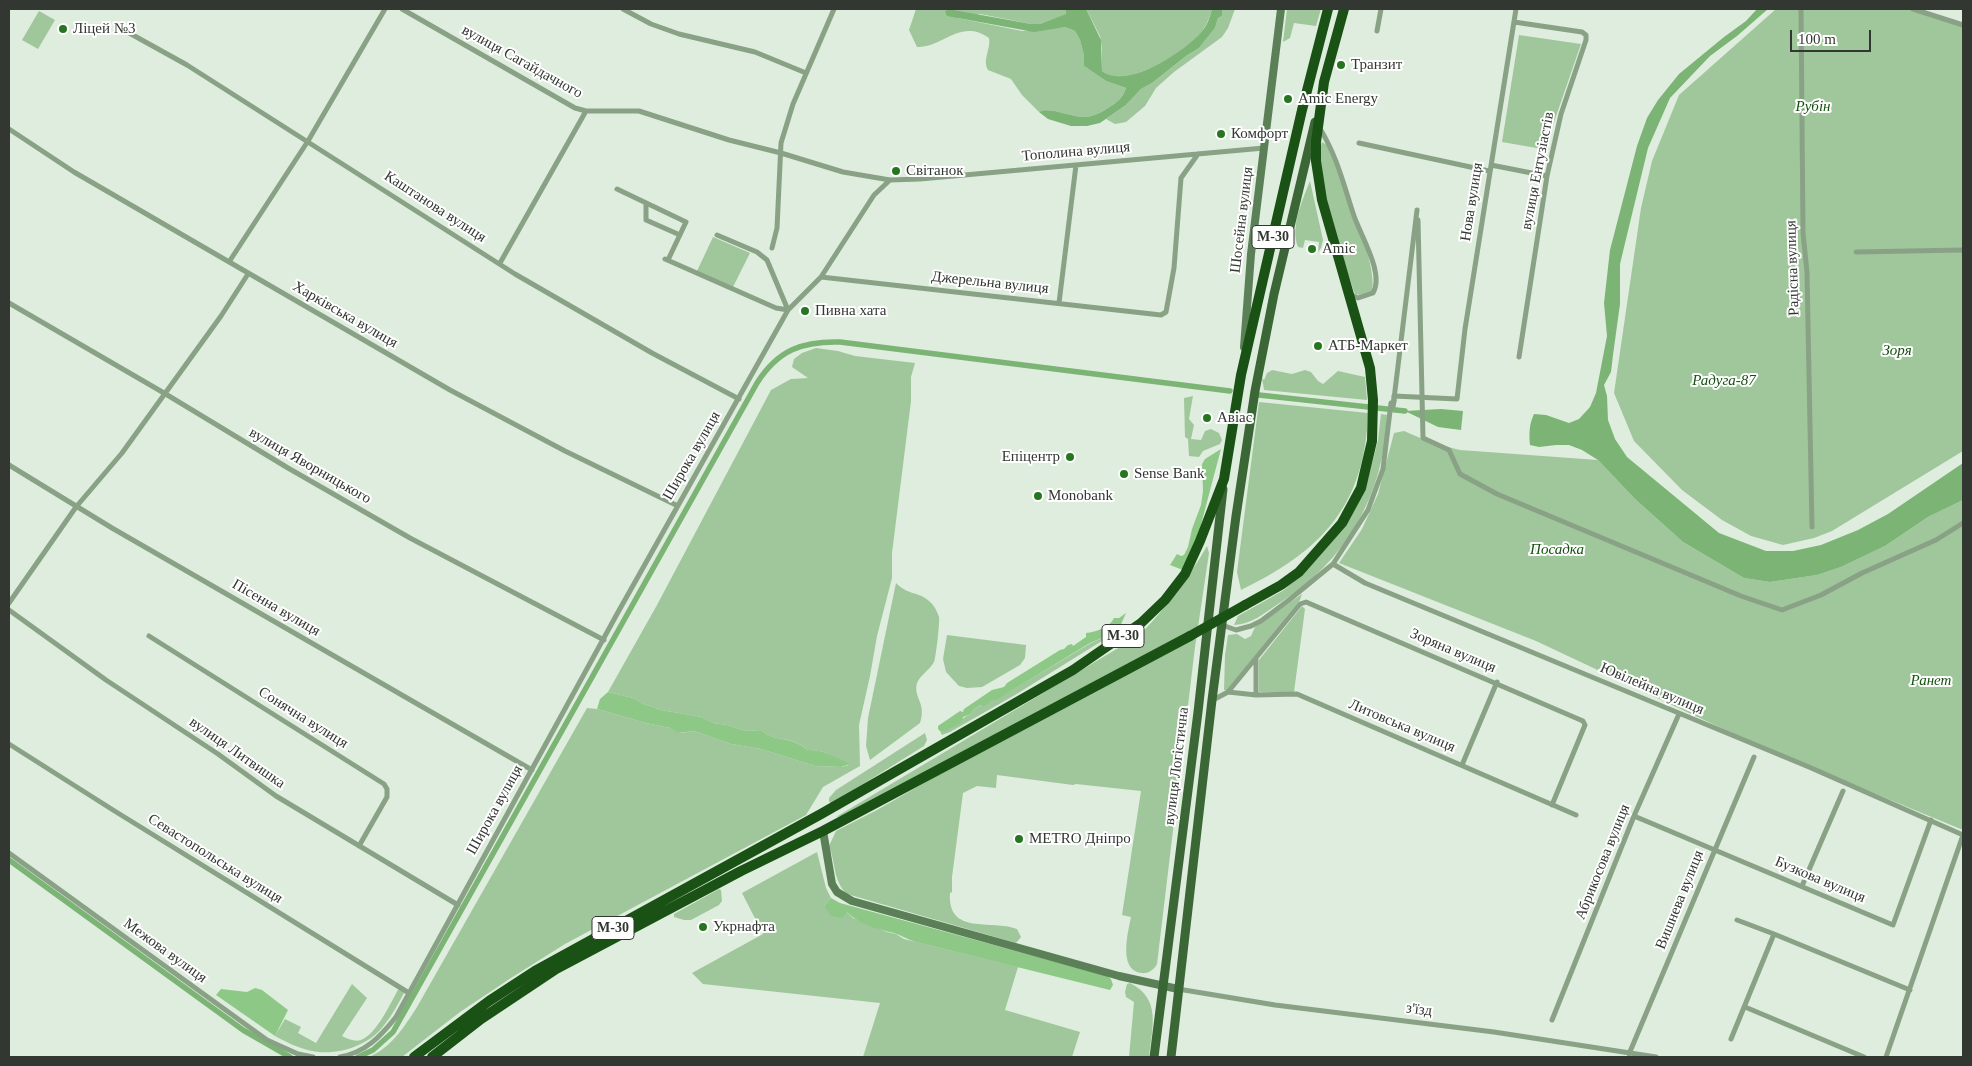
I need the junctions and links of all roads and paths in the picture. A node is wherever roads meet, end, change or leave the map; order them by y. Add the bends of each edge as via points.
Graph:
1 (385, 9) edge
2 (402, 9) edge
3 (623, 9) edge
4 (834, 9) edge
5 (1281, 9) edge
6 (1328, 9) edge
7 (1344, 9) edge
8 (1381, 9) edge
9 (1516, 9) edge
10 (1802, 9) edge
11 (1914, 9) edge
12 (1514, 22) junction
13 (1963, 25) edge
14 (122, 29) dead end
15 (1377, 31) dead end
16 (806, 73) junction
17 (1324, 82) junction
18 (586, 112) junction
19 (1318, 126) junction
20 (9, 129) edge
21 (308, 141) junction
22 (1359, 143) dead end
23 (1264, 148) junction
24 (781, 153) junction
25 (1198, 154) junction
26 (1076, 165) junction
27 (1490, 168) junction
28 (1547, 176) junction
29 (890, 180) junction
30 (617, 189) dead end
31 (646, 203) junction
32 (1417, 210) junction
33 (680, 235) junction
34 (717, 235) dead end
35 (772, 248) dead end
36 (1963, 250) edge
37 (1856, 252) dead end
38 (230, 262) junction
39 (500, 264) junction
40 (248, 274) junction
41 (821, 276) junction
42 (1348, 294) junction
43 (9, 302) edge
44 (1058, 303) junction
45 (788, 310) junction
46 (1519, 357) dead end
47 (1242, 375) junction
48 (164, 393) junction
49 (739, 399) junction
50 (9, 465) edge
51 (1224, 479) junction
52 (678, 506) junction
53 (76, 507) junction
54 (1963, 523) edge
55 (1812, 527) dead end
56 (1333, 564) junction
57 (9, 603) edge
58 (9, 610) edge
59 (1222, 624) junction
60 (150, 636) dead end
61 (604, 640) junction
62 (1256, 660) junction
63 (1497, 682) junction
64 (1228, 692) junction
65 (1256, 695) junction
66 (1212, 700) junction
67 (1679, 714) junction
68 (9, 744) edge
69 (1754, 757) dead end
70 (1462, 765) junction
71 (532, 770) junction
72 (1843, 791) dead end
73 (1552, 805) junction
74 (821, 814) junction
75 (1576, 815) dead end
76 (1634, 816) junction
77 (1931, 820) junction
78 (823, 831) junction
79 (1963, 835) edge
80 (359, 846) junction
81 (1715, 849) junction
82 (9, 853) edge
83 (1802, 886) junction
84 (458, 905) junction
85 (1737, 920) dead end
86 (1774, 934) junction
87 (1163, 987) junction
88 (1178, 989) junction
89 (1910, 990) junction
90 (409, 993) junction
91 (1745, 1007) junction
92 (1552, 1020) dead end
93 (1732, 1039) dead end
94 (1629, 1054) junction
95 (313, 1057) edge
96 (340, 1057) edge
97 (414, 1057) edge
98 (432, 1057) edge
99 (1154, 1057) edge
100 (1171, 1057) edge
101 (1656, 1057) edge
102 (1864, 1057) edge
103 (1886, 1057) edge

1 - 21 street
2 - 18 street, вулиця Сагайдачного
3 - 16 street via 679,34 755,52
4 - 16 street
5 - 23 street, Шосейна вулиця
6 - 47 highway, М-30
7 - 17 highway, М-30
8 - 15 street
9 - 12 street, Нова вулиця
10 - 55 street, Радісна вулиця via 1803,233 1808,272
11 - 13 street
12 - 27 street, Нова вулиця
12 - 28 street, вулиця Ентузіастів via 1586,35 1561,114
14 - 21 street, Каштанова вулиця via 187,65
16 - 24 street via 793,104
17 - 19 highway, М-30
17 - 59 main road via 1274,294 1255,391
18 - 24 street, вулиця Сагайдачного via 639,111
18 - 39 street
19 - 42 highway, М-30 via 1318,181
19 - 42 street via 1338,163 1374,270 1376,285 1373,293 1358,298
20 - 38 street, Харківська вулиця via 74,172
21 - 38 street
21 - 39 street, Каштанова вулиця
22 - 27 street
23 - 25 street, Тополина вулиця
23 - 47 street, Шосейна вулиця via 1251,254
24 - 29 street via 843,172
24 - 35 street via 777,228
25 - 26 street, Тополина вулиця
25 - 44 street, Джерельна вулиця via 1181,178 1174,268 1166,312 1156,315
26 - 29 street, Тополина вулиця
26 - 44 street
27 - 28 street
27 - 32 street, Нова вулиця, bridge via 1456,400 1394,396 1393,407
28 - 46 street, вулиця Ентузіастів
29 - 41 street, Широка вулиця via 874,195
30 - 31 street
31 - 33 street via 646,220
31 - 33 street via 686,222
32 - 54 street via 1423,438 1449,450 1460,474 1497,494 1621,548 1782,610 1936,540
32 - 56 street via 1383,469 1368,510
33 - 45 street via 666,259 776,308
34 - 45 street via 757,252 767,260
36 - 37 street
38 - 40 street, Харківська вулиця
39 - 49 street, Каштанова вулиця via 652,353
40 - 48 street
40 - 52 street, Харківська вулиця via 450,390
41 - 44 street, Джерельна вулиця
41 - 45 street, Широка вулиця
42 - 78 highway, М-30, bridge via 1370,368 1372,441 1360,488 1342,523 1299,572 1190,636
43 - 48 street, вулиця Яворницького
45 - 49 street, Широка вулиця
47 - 51 highway, М-30
48 - 53 street via 122,453
48 - 61 street, вулиця Яворницького via 410,538
49 - 52 street, Широка вулиця
50 - 53 street, Пісенна вулиця
51 - 74 highway, М-30 via 1185,574 1141,623 1073,670
51 - 87 main road, вулиця Логістична
52 - 61 street, Широка вулиця
53 - 57 street
53 - 71 street, Пісенна вулиця
56 - 59 street via 1256,623 1236,630
56 - 67 street, Ювілейна вулиця via 1365,583
58 - 80 street, вулиця Литвишка via 276,796
59 - 66 main road
60 - 80 street, Сонячна вулиця via 384,784 387,797
61 - 71 street, Широка вулиця
62 - 63 street, Зоряна вулиця via 1300,604 1306,602
62 - 64 street
62 - 65 street
63 - 70 street
63 - 73 street, Зоряна вулиця via 1583,721 1585,725
64 - 65 street, Литовська вулиця
64 - 66 street
65 - 70 street, Литовська вулиця via 1297,694
66 - 88 main road
67 - 76 street, Абрикосова вулиця
67 - 77 street, Ювілейна вулиця
68 - 90 street, Севастопольська вулиця
69 - 81 street, Вишнева вулиця
70 - 73 street, Литовська вулиця
71 - 84 street, Широка вулиця
72 - 83 street
73 - 75 street, Литовська вулиця
74 - 78 highway
74 - 97 highway, М-30 via 535,971 489,1000
76 - 81 street, Бузкова вулиця
76 - 92 street, Абрикосова вулиця
77 - 79 street, Ювілейна вулиця
77 - 83 street, Бузкова вулиця via 1893,925
78 - 87 street via 832,884 836,892 845,898
78 - 98 highway, М-30 via 556,970 481,1019
79 - 89 street
80 - 84 street, вулиця Литвишка
81 - 83 street, Бузкова вулиця
81 - 94 street, Вишнева вулиця
82 - 95 street, Межова вулиця via 267,1040
84 - 90 street, Широка вулиця
85 - 86 street
86 - 89 street
86 - 91 street
87 - 88 street
87 - 99 main road, вулиця Логістична
88 - 94 street, з'їзд via 1275,1006 1494,1032
88 - 100 main road
89 - 103 street
90 - 96 street via 396,1017 374,1042 364,1050
91 - 93 street
91 - 102 street
94 - 101 street, з'їзд

